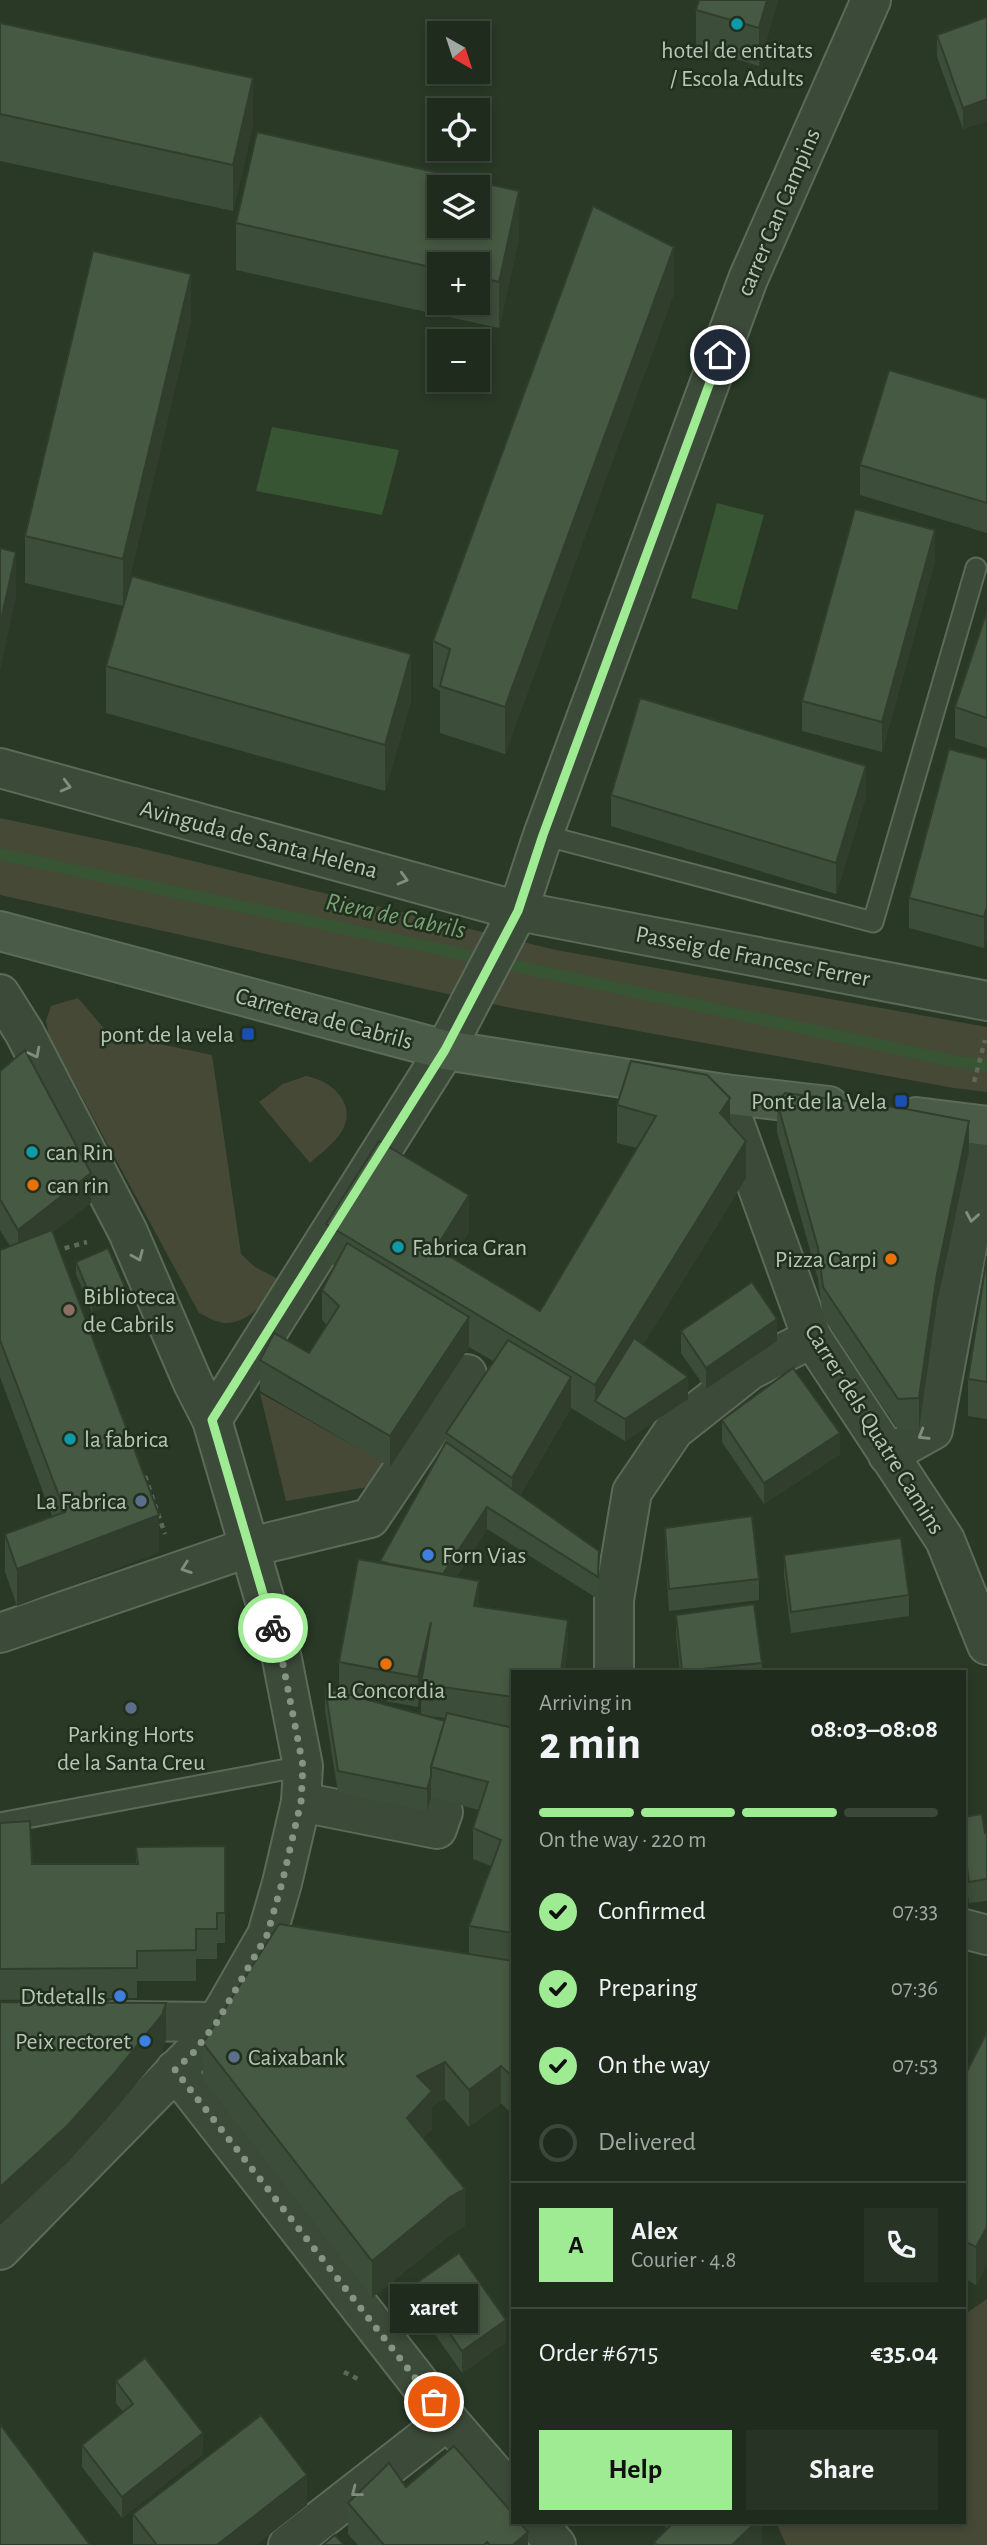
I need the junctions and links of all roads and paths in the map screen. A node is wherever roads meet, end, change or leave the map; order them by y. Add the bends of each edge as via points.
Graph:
1 (871, 0) edge
2 (976, 568) dead end
3 (0, 768) edge
4 (543, 835) junction
5 (510, 925) junction
6 (0, 931) edge
7 (0, 994) edge
8 (987, 1001) edge
9 (987, 1032) edge
10 (445, 1050) junction
11 (974, 1083) dead end
12 (724, 1094) junction
13 (986, 1126) edge
14 (128, 1232) junction
15 (56, 1250) junction
16 (45, 1255) edge
17 (61, 1263) edge
18 (812, 1338) junction
19 (467, 1374) dead end
20 (234, 1383) junction
21 (193, 1384) junction
22 (212, 1420) junction
23 (888, 1455) junction
24 (142, 1470) edge
25 (250, 1547) junction
26 (177, 1571) junction
27 (0, 1633) edge
28 (987, 1645) edge
29 (614, 1670) edge
30 (302, 1784) junction
31 (443, 1812) dead end
32 (0, 1823) edge
33 (966, 1930) edge
34 (267, 1935) junction
35 (987, 1935) edge
36 (308, 1942) edge
37 (81, 2020) edge
38 (217, 2022) junction
39 (175, 2070) junction
40 (0, 2250) edge
41 (448, 2420) junction
42 (511, 2493) edge
43 (538, 2524) edge
44 (288, 2545) edge
45 (556, 2545) edge

1 - 4 street, carrer Can Campins via 748,279
2 - 4 lane via 873,922
3 -> 5 street, Avinguda de Santa Helena
4 - 5 street, carrer Can Campins
5 - 8 street, Passeig de Francesc Ferrer
5 - 10 street, carrer Can Campins
6 - 10 street, Carretera de Cabrils
7 -> 14 street
9 - 11 path
10 - 12 street, Carretera de Cabrils
10 - 20 street, carrer Can Campins
12 - 13 street, Carretera de Cabrils
12 - 18 street, Carrer dels Quatre Camins
13 -> 23 street via 933,1430
14 - 15 path
14 -> 21 street
15 - 16 path
15 - 17 path
18 - 23 street, Carrer dels Quatre Camins
18 - 29 street via 750,1370 674,1430 632,1492 614,1600
19 - 25 street via 370,1518
20 - 21 street
20 - 22 street, carrer Can Campins
21 - 22 street
22 - 25 street
23 - 28 street, Carrer dels Quatre Camins via 945,1540
24 - 26 path
25 -> 26 street
25 - 30 street via 282,1659
26 - 27 street
30 - 31 street via 437,1829
30 - 32 lane
30 - 34 street
33 - 35 street
34 - 36 street
34 - 38 street
37 - 38 street
38 - 39 street
39 - 40 street
39 - 41 street
41 - 42 street
41 -> 44 street
43 - 45 street

